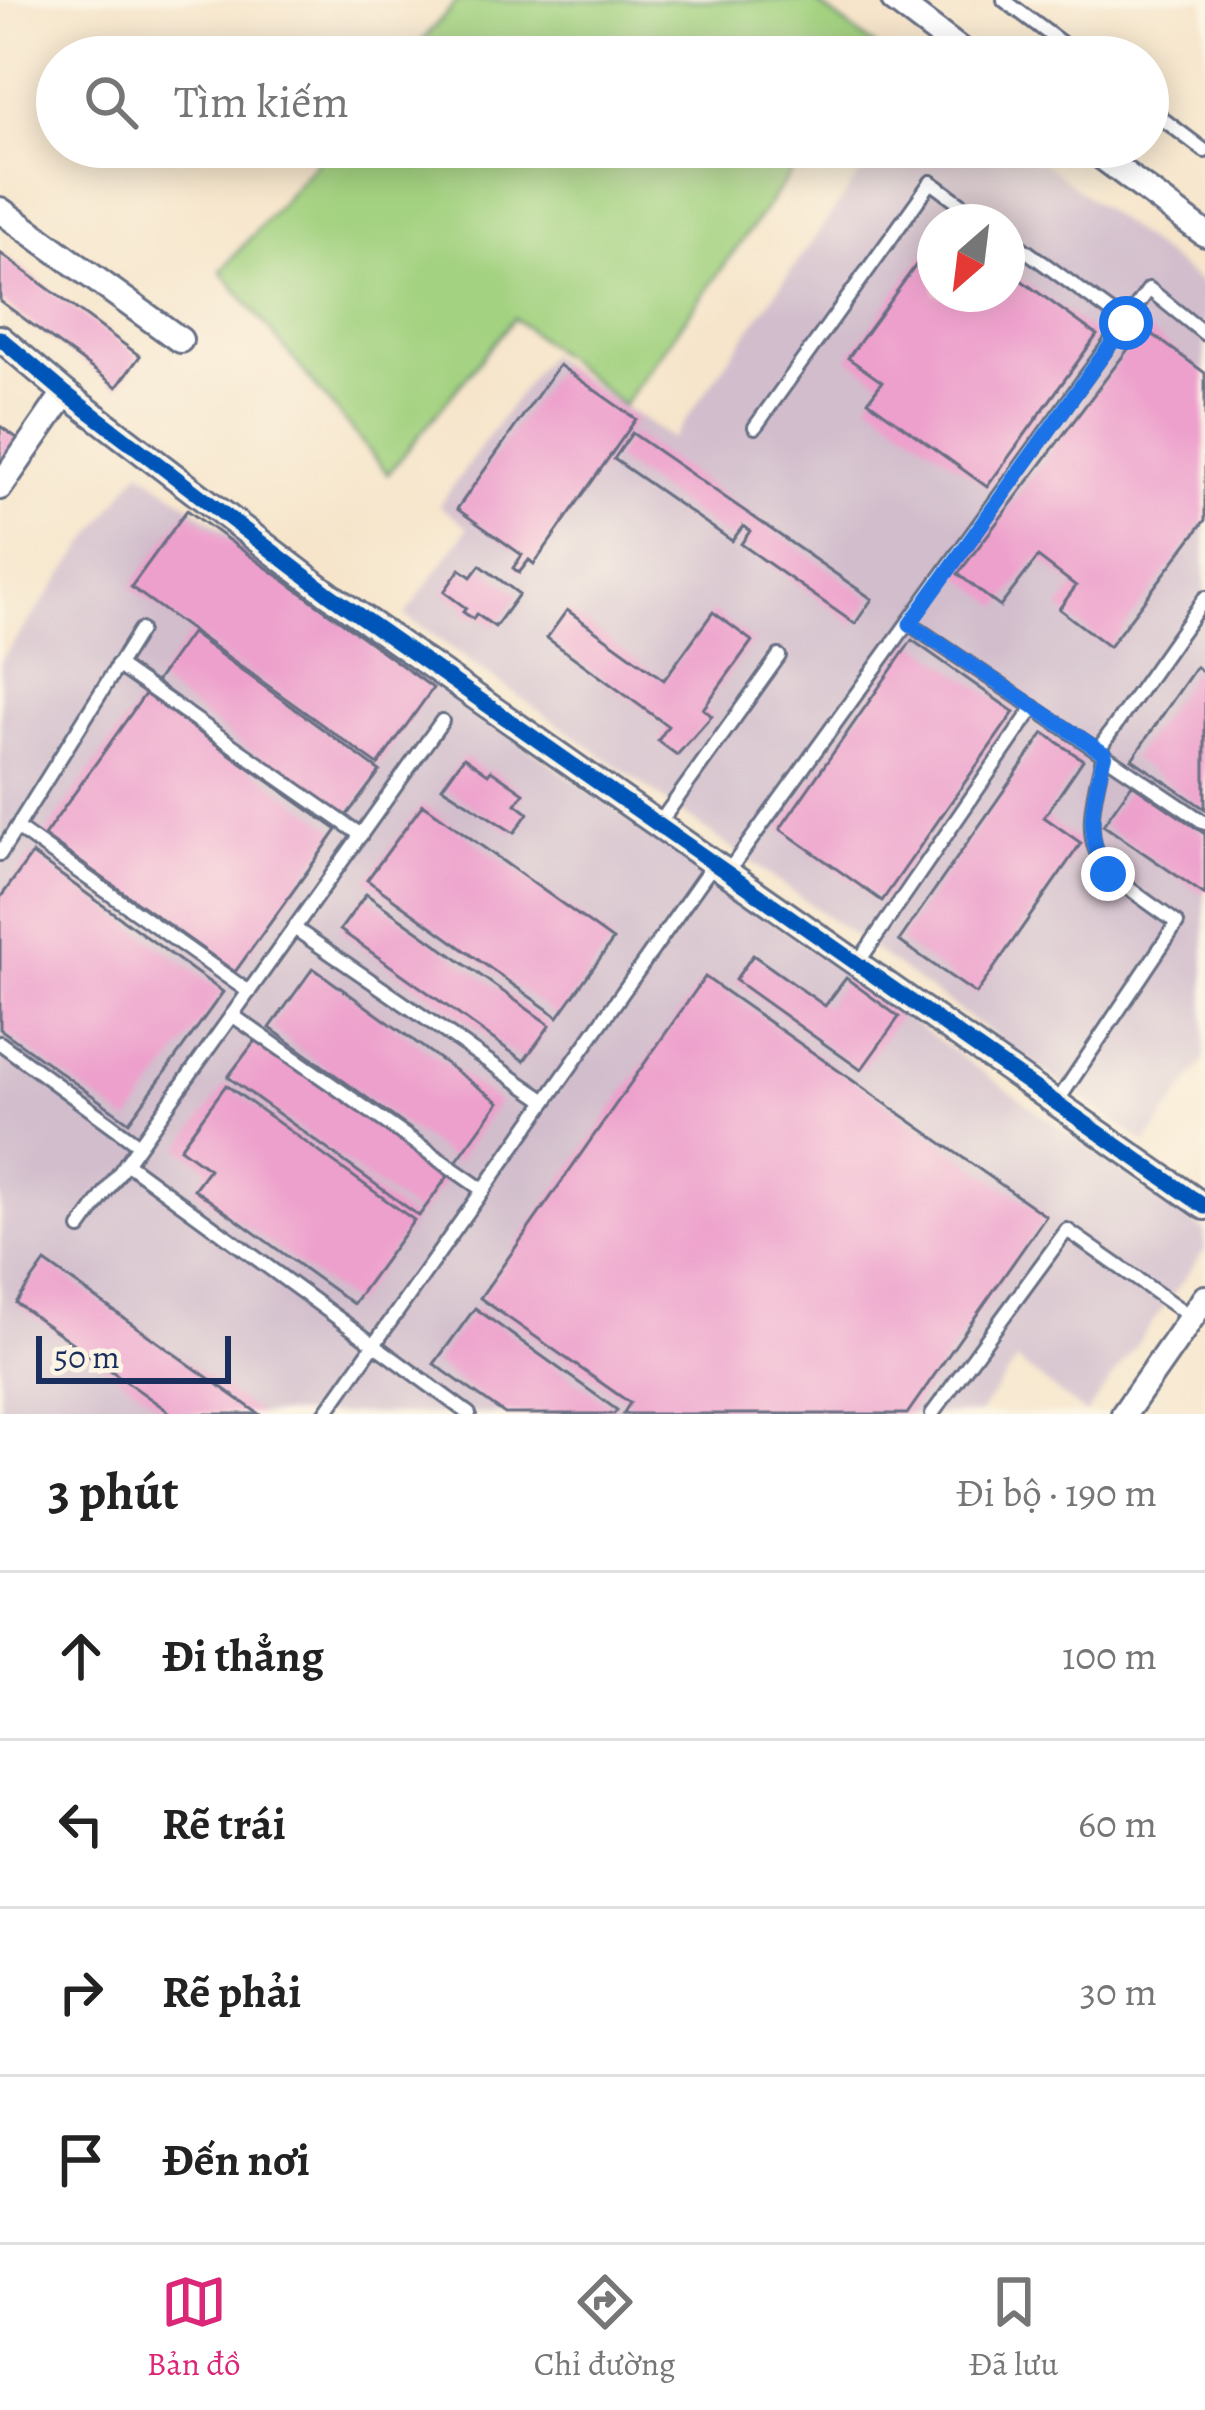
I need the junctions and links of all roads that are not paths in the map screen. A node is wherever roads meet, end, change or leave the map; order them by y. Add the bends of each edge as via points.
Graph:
1 (893, 0) edge
2 (1004, 0) edge
3 (941, 36) edge
4 (1052, 36) edge
5 (1169, 124) edge
6 (1205, 151) edge
7 (1117, 168) edge
8 (961, 204) edge
9 (0, 210) edge
10 (1205, 234) edge
11 (1025, 250) edge
12 (1126, 323) junction
13 (1205, 334) edge
14 (0, 338) edge
15 (180, 340) dead end
16 (65, 393) junction
17 (755, 427) dead end
18 (0, 487) edge
19 (1205, 598) edge
20 (910, 624) junction
21 (140, 630) dead end
22 (779, 656) dead end
23 (117, 665) junction
24 (1034, 706) junction
25 (442, 721) dead end
26 (1102, 752) junction
27 (1205, 823) edge
28 (658, 825) junction
29 (17, 828) junction
30 (361, 835) junction
31 (0, 854) edge
32 (721, 868) junction
33 (294, 928) junction
34 (857, 964) junction
35 (249, 992) junction
36 (232, 1015) junction
37 (0, 1043) edge
38 (546, 1101) junction
39 (1056, 1103) junction
40 (140, 1145) junction
41 (126, 1163) junction
42 (483, 1190) junction
43 (1205, 1207) edge
44 (80, 1228) dead end
45 (1198, 1308) edge
46 (374, 1345) junction
47 (325, 1414) edge
48 (469, 1414) edge
49 (932, 1414) edge
50 (1124, 1414) edge

1 - 3 street
2 - 4 lane
5 - 6 lane
7 - 10 street
8 - 17 lane via 931,182
9 - 15 street
11 - 12 lane
12 - 13 lane via 1149,289
12 - 20 lane
14 - 16 street
16 - 18 street
16 - 28 street via 330,595
19 - 26 lane
20 - 24 lane
20 - 32 lane
21 - 23 lane
22 - 28 lane
23 - 29 lane
23 - 30 lane
24 - 26 lane
24 - 34 lane
25 - 30 lane
26 - 27 lane
26 - 39 lane via 1091,828 1096,857 1177,923
28 - 32 street
29 - 31 lane
29 - 35 lane
30 - 33 lane
32 - 34 street
32 - 38 lane
33 - 35 lane
33 - 38 lane
34 - 39 street
35 - 36 lane
36 - 40 lane
36 - 42 lane
37 - 40 lane
38 - 42 lane
39 - 43 street
40 - 41 lane
41 - 44 lane
41 - 46 lane
42 - 46 lane
45 - 49 lane via 1067,1230
45 - 50 street
46 - 47 lane
46 - 48 lane

